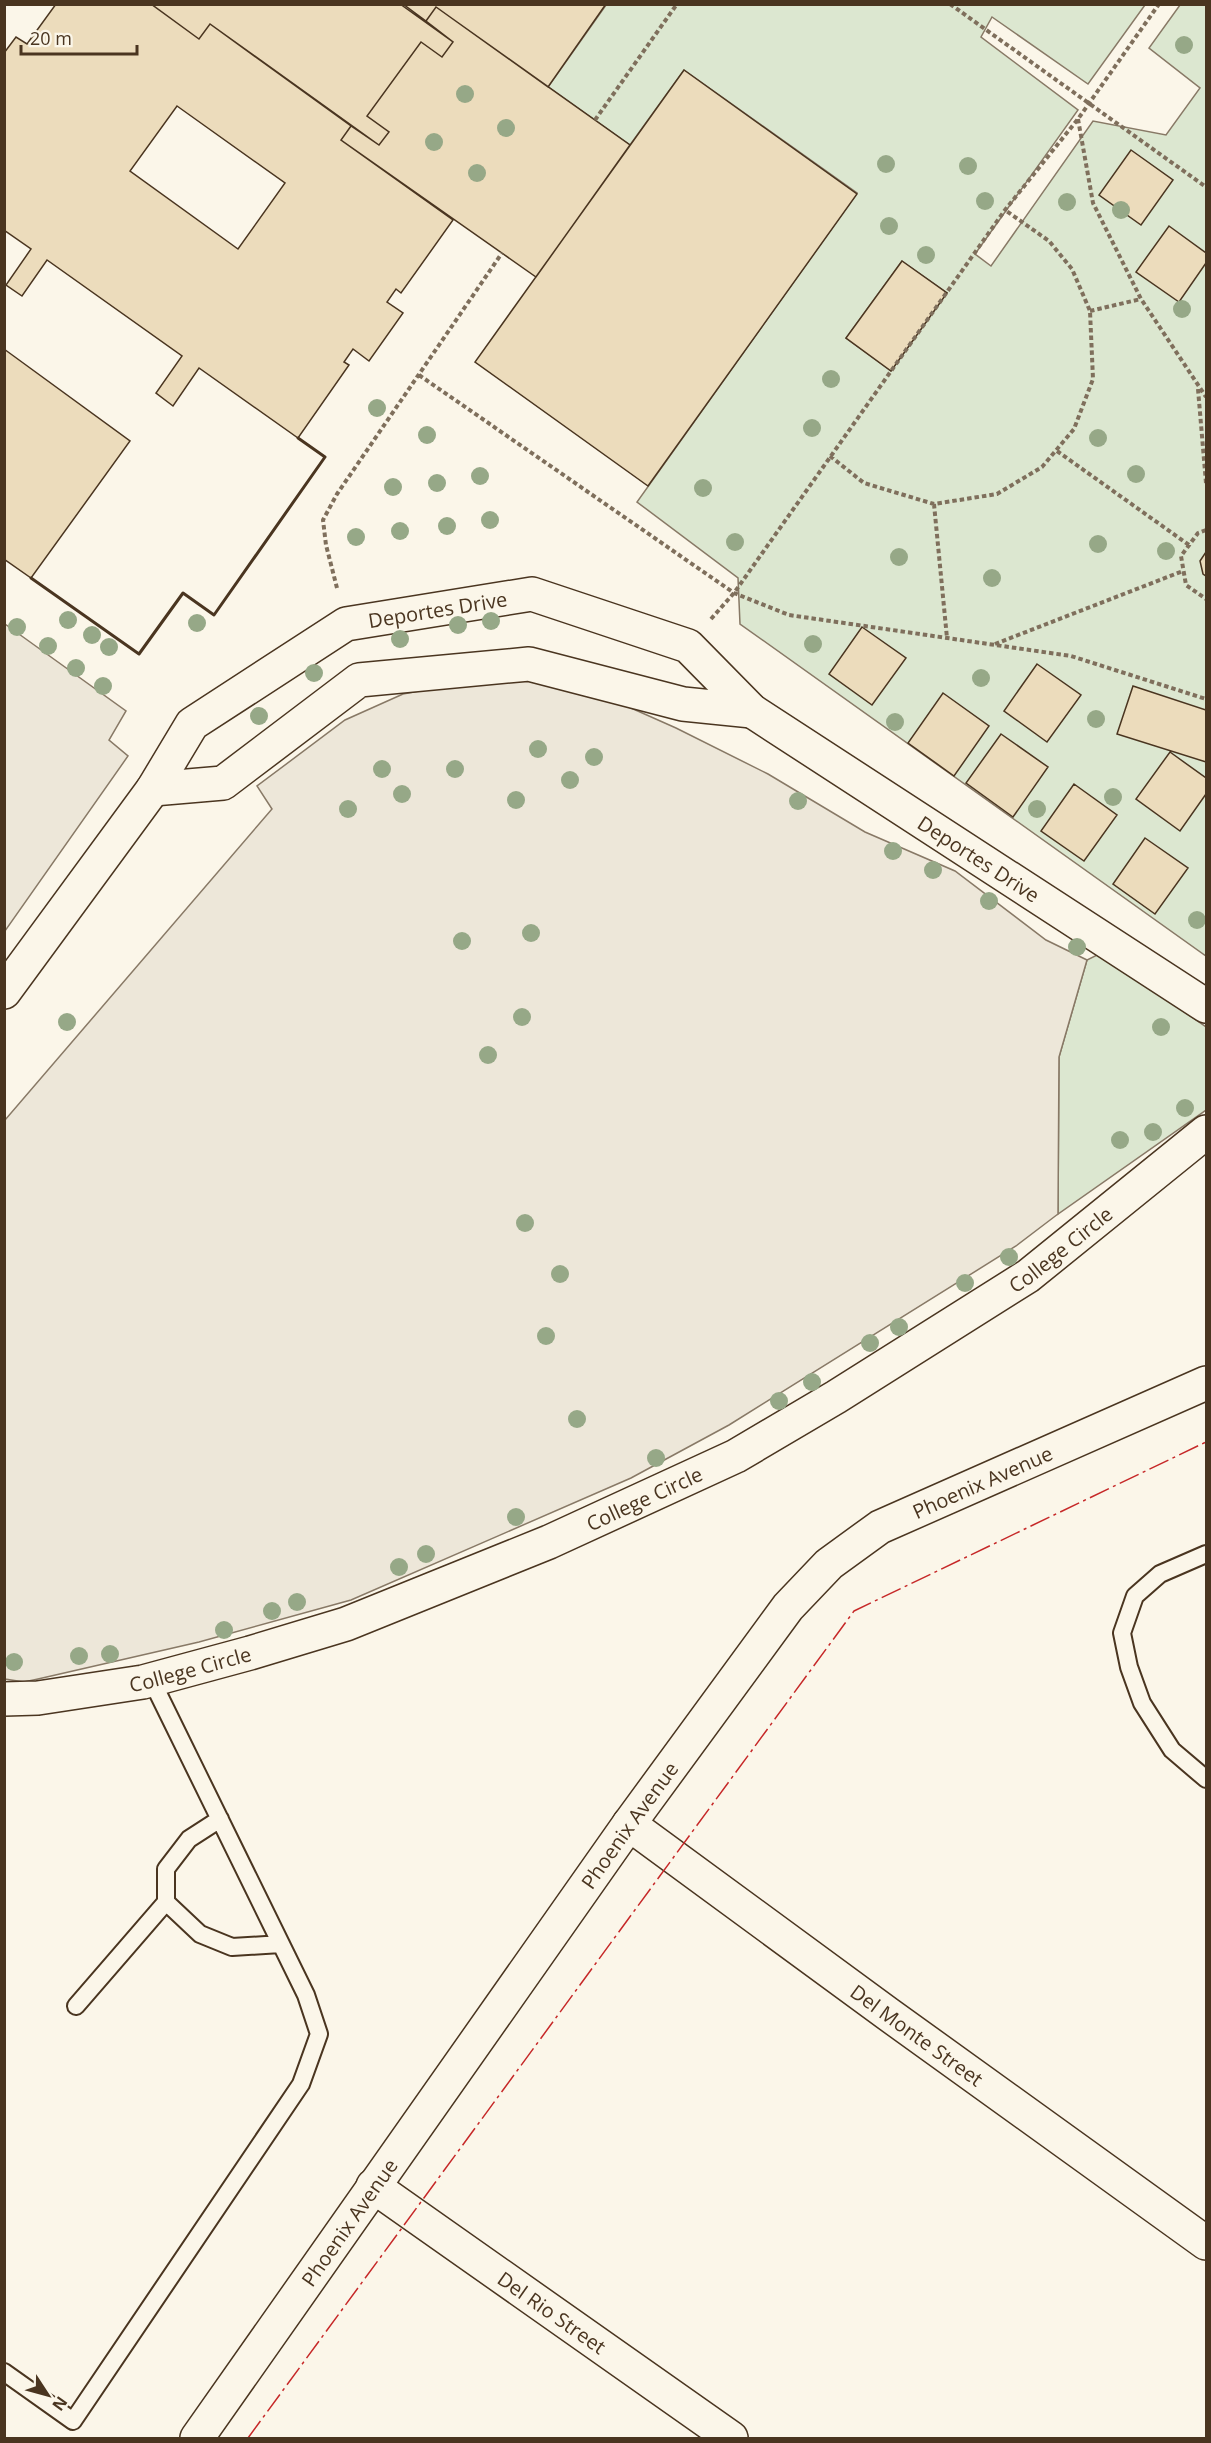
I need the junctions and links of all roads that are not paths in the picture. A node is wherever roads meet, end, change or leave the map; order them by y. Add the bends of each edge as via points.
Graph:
1 (752, 711) junction
2 (153, 789) junction
3 (4, 992) edge
4 (1206, 1006) edge
5 (1206, 1132) edge
6 (1206, 1383) edge
7 (1206, 1554) edge
8 (150, 1679) junction
9 (4, 1699) edge
10 (1206, 1779) edge
11 (220, 1819) junction
12 (629, 1824) junction
13 (166, 1902) junction
14 (281, 1944) junction
15 (76, 2006) dead end
16 (373, 2186) junction
17 (1206, 2243) edge
18 (4, 2372) edge
19 (197, 2439) edge
20 (731, 2439) edge

1 - 2 street, Deportes Drive via 683,704 529,663 359,680 223,783
1 - 2 street, Deportes Drive via 688,645 532,594 346,624 192,724
1 - 4 street, Deportes Drive
2 - 3 street, Deportes Drive
5 - 8 street, College Circle via 1029,1276 736,1456 549,1542 346,1624
6 - 12 street, Phoenix Avenue via 880,1527 829,1564 788,1607
7 - 10 lane via 1160,1575 1135,1596 1122,1633 1142,1703 1172,1750
8 - 9 street, College Circle via 38,1698
8 - 11 lane
11 - 13 lane via 189,1839 166,1869
11 - 14 lane
12 - 16 street, Phoenix Avenue
12 - 17 street, Del Monte Street
13 - 14 lane via 200,1934 232,1947
13 - 15 lane
14 - 18 lane via 306,1995 319,2034 301,2084 73,2421
16 - 19 street, Phoenix Avenue
16 - 20 street, Del Rio Street

